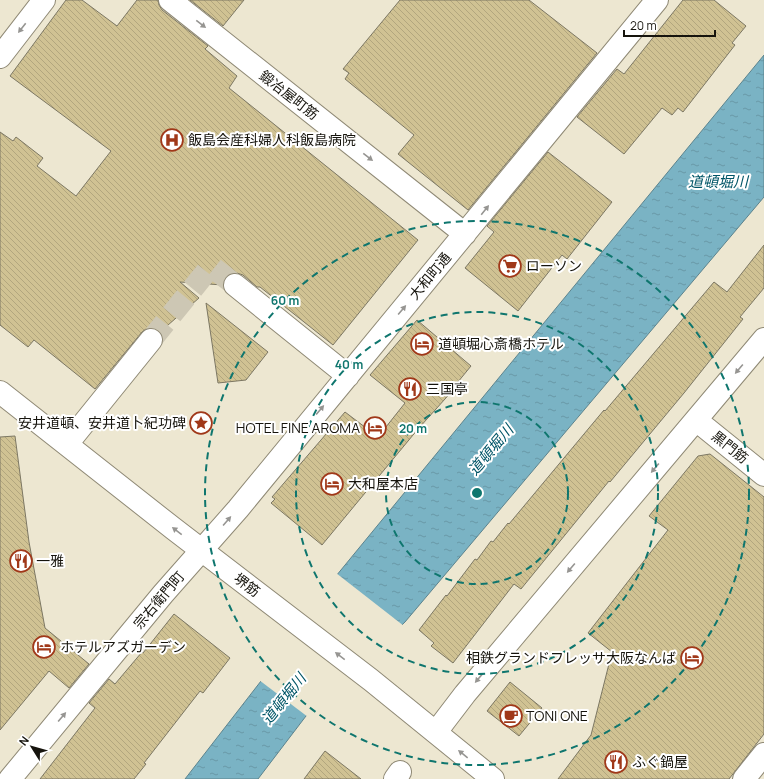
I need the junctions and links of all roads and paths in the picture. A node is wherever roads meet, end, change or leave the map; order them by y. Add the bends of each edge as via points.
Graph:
1 (44, 0) edge
2 (170, 0) edge
3 (657, 0) edge
4 (0, 57) edge
5 (466, 234) junction
6 (235, 285) tunnel mouth
7 (764, 339) edge
8 (151, 340) tunnel mouth
9 (348, 376) junction
10 (0, 392) edge
11 (696, 420) junction
12 (67, 444) junction
13 (764, 475) edge
14 (202, 550) junction
15 (436, 732) junction
16 (764, 754) edge
17 (10, 779) edge
18 (493, 779) edge
19 (744, 779) edge

1 -> 4 street
2 -> 5 street, 鍛冶屋町筋
5 -> 3 street, 大和町通
9 -> 5 street, 大和町通
6 - 9 street
7 -> 11 street
8 - 12 street
14 -> 9 street, 大和町通
10 - 12 street, 堺筋
11 - 13 street, 黒門筋
11 -> 15 street via 465,694
14 -> 12 street, 堺筋
15 -> 14 street, 堺筋
17 -> 14 street, 宗右衛門町
18 -> 15 street, 堺筋
16 - 19 street

